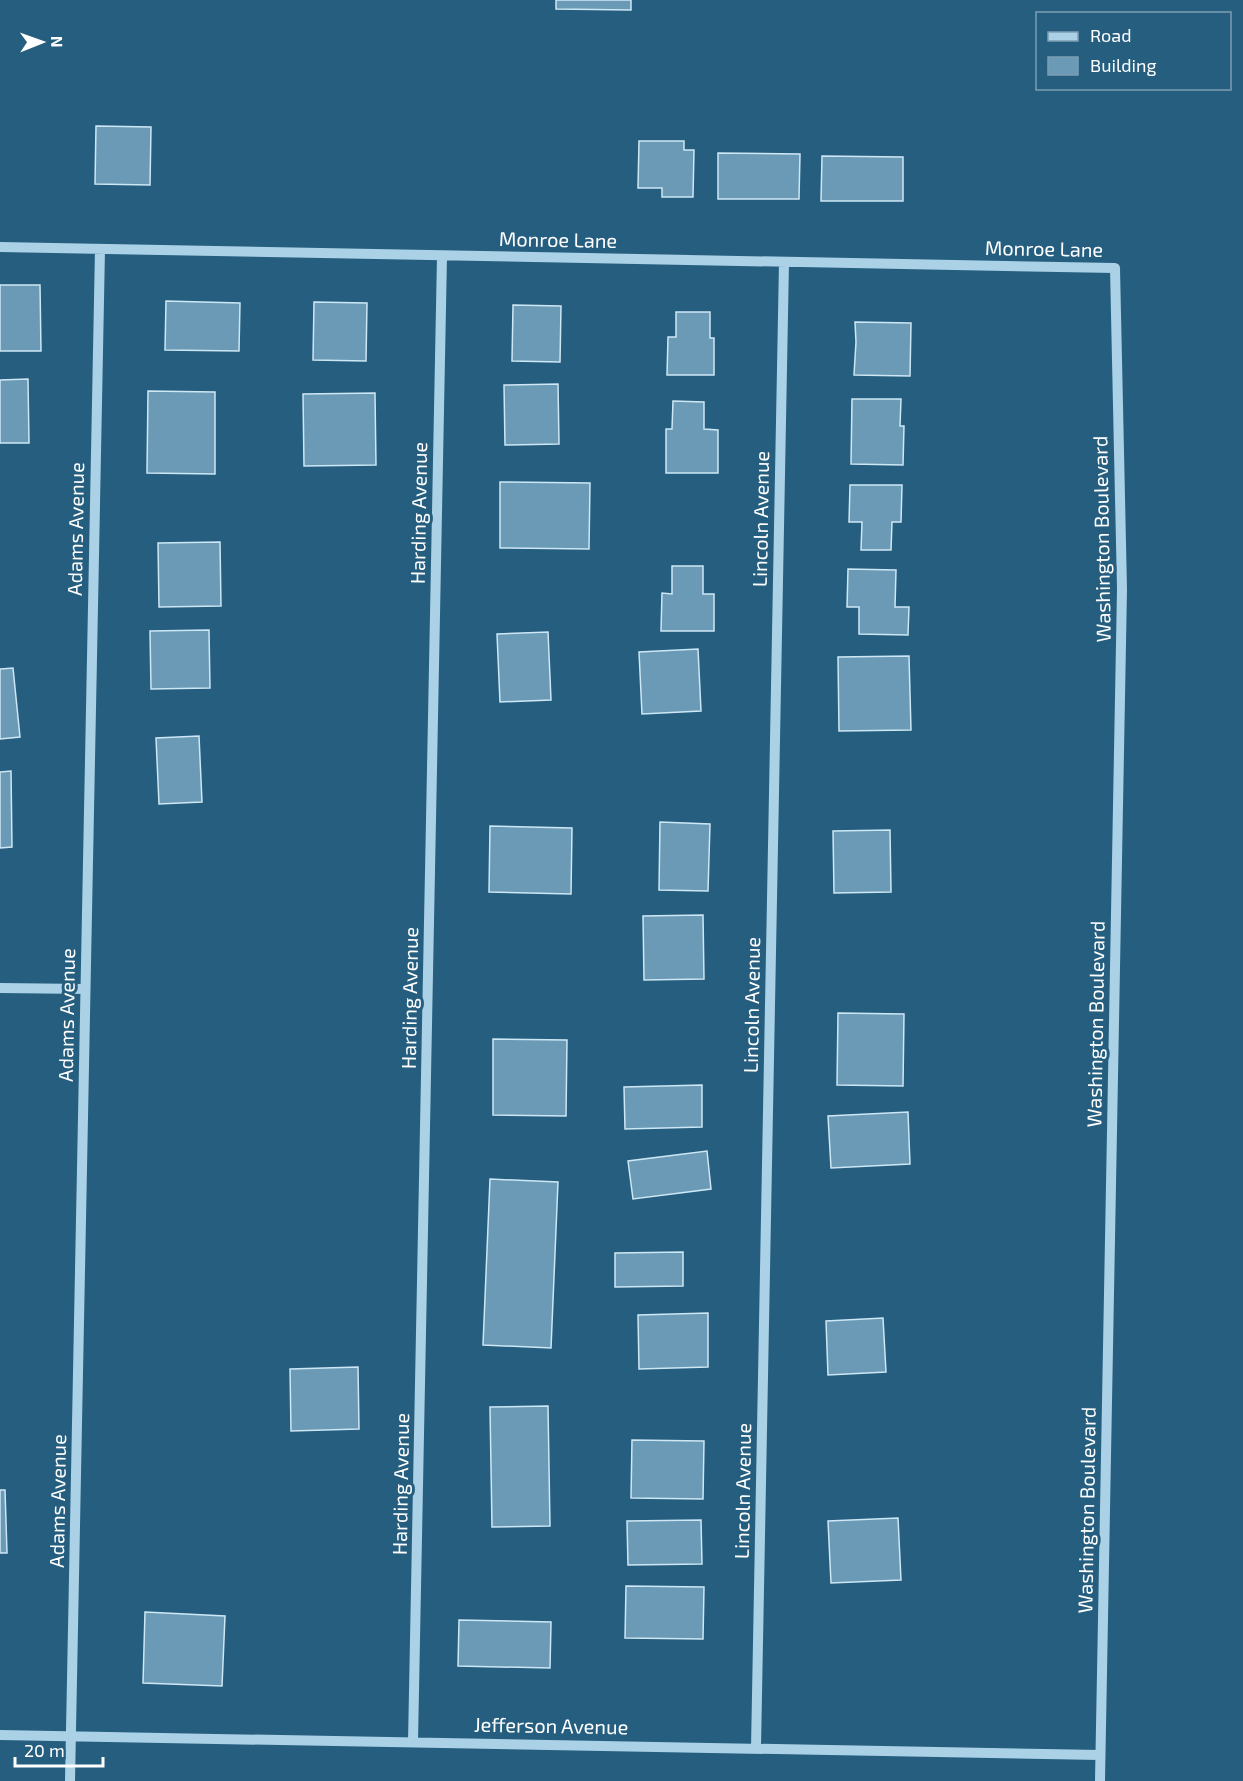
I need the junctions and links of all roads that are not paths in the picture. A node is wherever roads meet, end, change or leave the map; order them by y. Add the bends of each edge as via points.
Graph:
1 (0, 247) edge
2 (100, 249) junction
3 (442, 256) junction
4 (784, 262) junction
5 (1115, 268) joint
6 (0, 988) edge
7 (85, 989) junction
8 (0, 1735) edge
9 (71, 1736) junction
10 (413, 1742) junction
11 (756, 1748) junction
12 (1101, 1755) junction
13 (70, 1781) edge
14 (1100, 1781) edge

1 - 2 street, Monroe Lane
2 - 3 street, Monroe Lane
2 - 7 street, Adams Avenue
3 - 4 street, Monroe Lane
3 - 10 street, Harding Avenue
4 - 5 street, Monroe Lane
4 - 11 street, Lincoln Avenue
5 - 12 street, Washington Boulevard via 1122,589
6 - 7 street
7 - 9 street, Adams Avenue
8 - 9 street, Jefferson Avenue
9 - 10 street, Jefferson Avenue
9 - 13 street, Adams Avenue
10 - 11 street, Jefferson Avenue
11 - 12 street, Jefferson Avenue
12 - 14 street, Washington Boulevard

